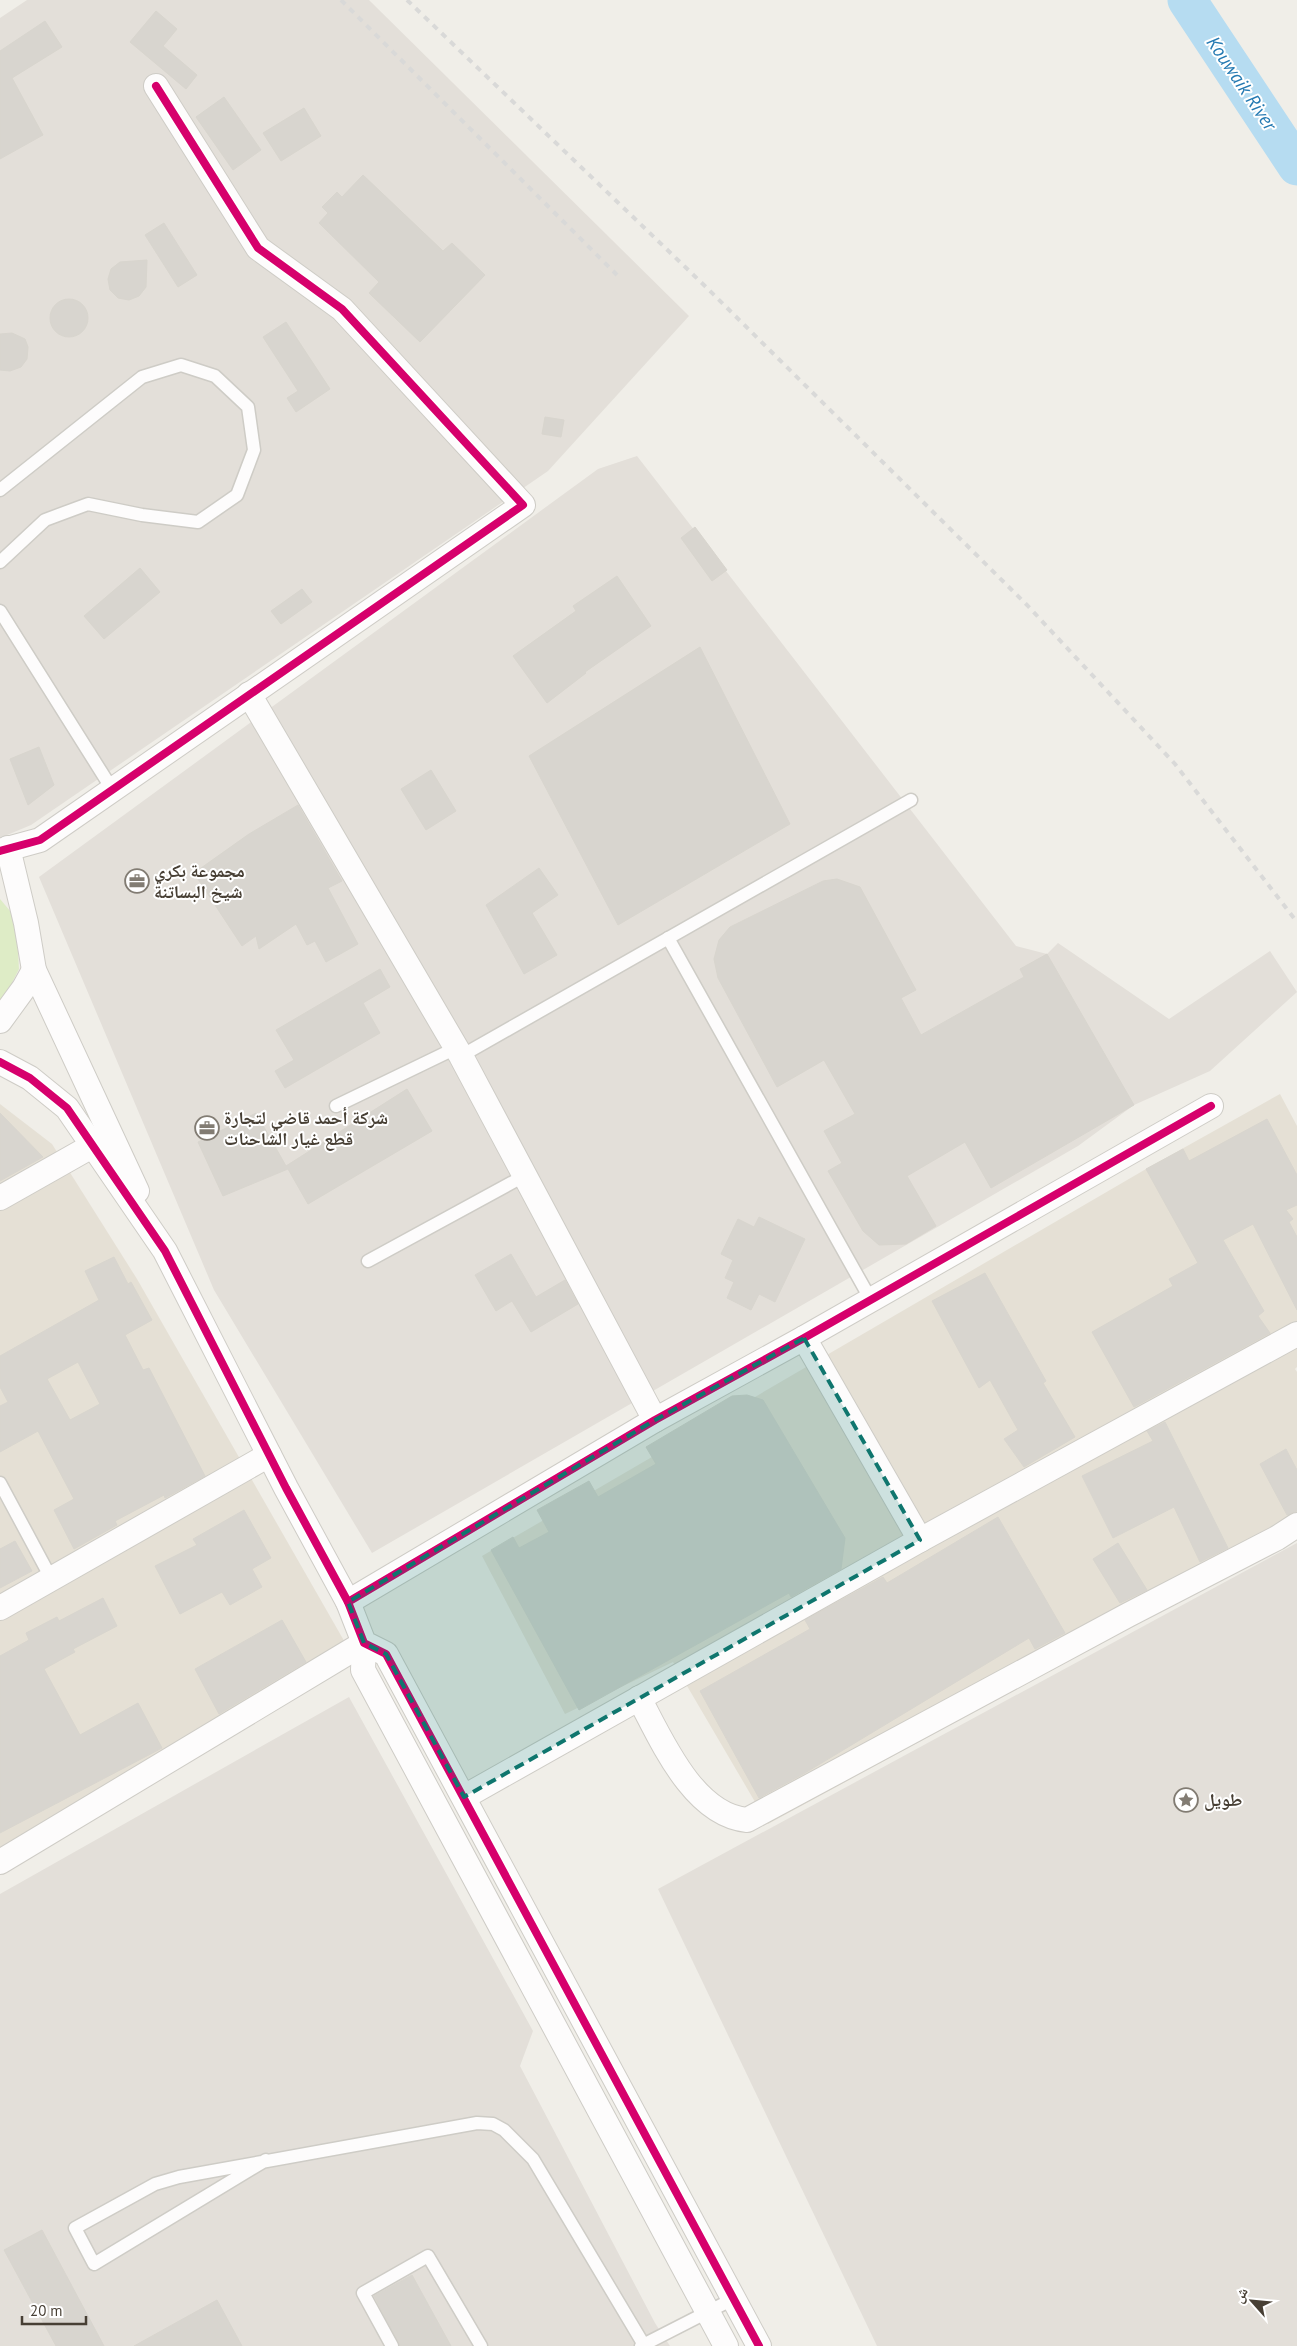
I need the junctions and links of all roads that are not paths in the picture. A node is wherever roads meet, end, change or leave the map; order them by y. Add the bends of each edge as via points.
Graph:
1 (156, 86) dead end
2 (0, 490) edge
3 (0, 562) edge
4 (0, 611) edge
5 (249, 694) junction
6 (112, 789) junction
7 (911, 800) dead end
8 (4, 850) edge
9 (668, 938) junction
10 (34, 970) junction
11 (0, 1021) edge
12 (459, 1052) junction
13 (0, 1062) edge
14 (336, 1106) dead end
15 (1210, 1106) dead end
16 (92, 1146) junction
17 (524, 1176) junction
18 (0, 1198) edge
19 (165, 1251) junction
20 (368, 1261) dead end
21 (871, 1300) junction
22 (1297, 1334) edge
23 (804, 1338) junction
24 (655, 1420) junction
25 (269, 1455) junction
26 (0, 1484) edge
27 (1297, 1526) edge
28 (920, 1540) junction
29 (52, 1578) junction
30 (348, 1602) junction
31 (0, 1608) edge
32 (364, 1643) junction
33 (639, 1698) junction
34 (464, 1797) junction
35 (0, 1862) edge
36 (266, 2160) junction
37 (735, 2298) junction
38 (708, 2312) junction
39 (642, 2345) edge
40 (392, 2346) edge
41 (481, 2346) edge
42 (726, 2346) edge
43 (759, 2346) edge

1 - 5 street via 258,248 342,309 523,505
2 - 3 lane via 142,377 181,365 215,376 248,407 254,450 237,495 198,522 88,504 44,520
4 - 6 lane
5 - 6 street
5 - 12 street
6 - 8 street via 40,840
7 - 9 lane
8 - 10 street via 26,923
9 - 12 lane
9 - 21 lane
10 - 11 street
10 - 19 street
12 - 14 lane
12 - 17 street
13 - 16 street via 30,1078 67,1108
15 - 21 street
16 - 18 street
16 - 19 street
17 - 20 lane
17 - 24 street
19 - 25 street
21 - 23 street
22 - 28 street
23 - 24 street
23 - 28 street
24 - 30 street
25 - 29 street
25 - 30 street
26 - 29 lane
27 - 33 street via 747,1820 735,1819 702,1797 675,1767
28 - 33 street
29 - 31 street
30 - 32 street
32 - 34 street via 386,1654
32 - 35 street
32 - 38 street via 363,1670
33 - 34 street
34 - 37 street
36 - 36 lane via 94,2264 75,2228 156,2184
36 - 39 lane via 477,2123 492,2124 509,2134 533,2159
37 - 38 lane
37 - 43 street
38 - 39 lane
38 - 42 street
40 - 41 lane via 363,2293 428,2256

